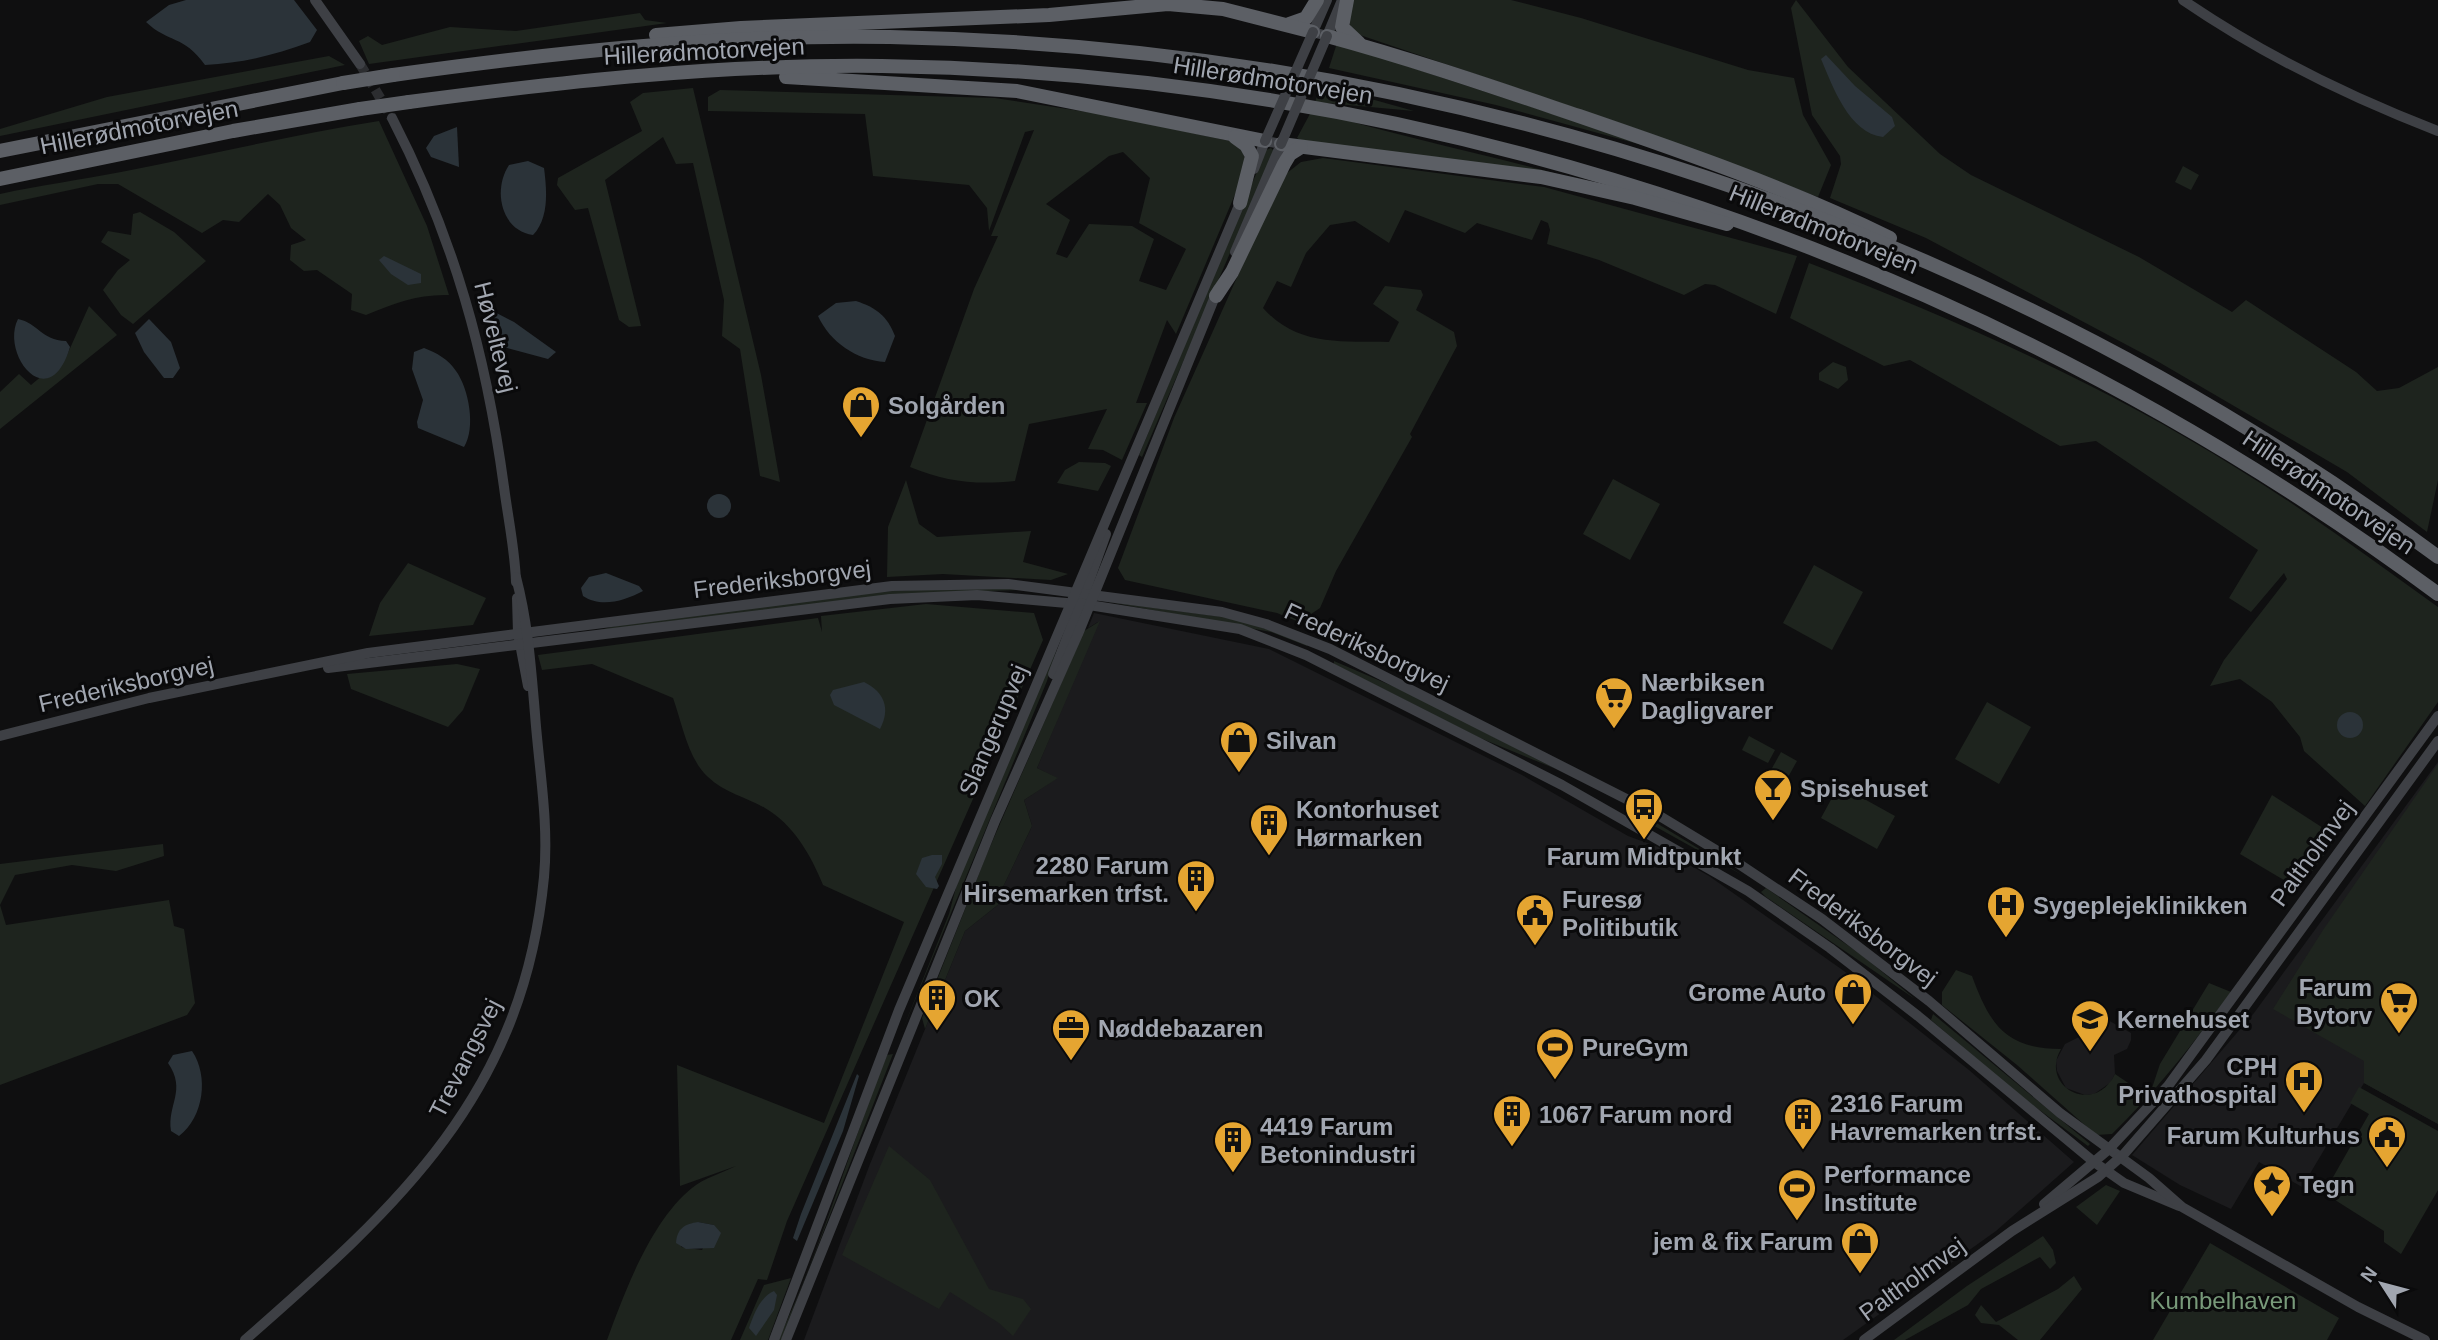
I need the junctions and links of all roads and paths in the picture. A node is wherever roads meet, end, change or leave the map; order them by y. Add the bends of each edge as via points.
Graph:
1 (315, 0) edge
2 (1317, 0) edge
3 (1327, 0) edge
4 (1344, 0) edge
5 (2183, 0) edge
6 (1289, 24) junction
7 (1320, 34) junction
8 (625, 46) junction
9 (1364, 46) junction
10 (360, 64) tunnel mouth
11 (744, 68) junction
12 (392, 118) tunnel mouth
13 (2438, 131) edge
14 (1231, 134) junction
15 (1265, 141) junction
16 (1281, 144) junction
17 (1301, 147) junction
18 (0, 151) edge
19 (0, 179) edge
20 (1240, 203) junction
21 (1783, 235) junction
22 (1952, 273) junction
23 (1216, 296) junction
24 (2438, 557) edge
25 (1084, 592) junction
26 (2438, 594) edge
27 (1080, 605) junction
28 (523, 632) junction
29 (525, 644) junction
30 (262, 675) junction
31 (2438, 716) edge
32 (0, 736) edge
33 (2438, 741) edge
34 (2108, 1150) junction
35 (2120, 1158) junction
36 (2094, 1162) junction
37 (2106, 1171) junction
38 (2182, 1207) junction
39 (2019, 1227) junction
40 (245, 1340) edge
41 (774, 1340) edge
42 (786, 1340) edge
43 (1864, 1340) edge
44 (2424, 1340) edge

1 - 10 street
2 - 6 highway via 1306,18
3 - 7 street
4 - 7 street
4 - 9 highway via 1342,27
5 - 13 street via 2280,59
6 - 7 highway
6 - 8 highway via 1223,9 1168,4 986,19 741,28 654,35
7 - 9 highway
7 - 15 street, Slangerupvej, bridge
7 - 16 street, Slangerupvej, bridge
8 - 18 highway, Hillerødmotorvejen, bridge via 343,83
8 - 22 highway, Hillerødmotorvejen via 745,39 973,40 1191,58 1279,71 1503,117 1617,149 1800,211
9 - 22 highway via 1745,175 1865,226
11 - 14 highway via 786,76 1017,91
11 - 19 highway, Hillerødmotorvejen, bridge via 615,77 360,109
11 - 21 highway, Hillerødmotorvejen via 884,66 1065,75 1267,99 1497,146 1624,181
12 - 28 street, Høveltevej via 444,231 474,323 499,450
14 - 15 highway
14 - 20 highway via 1252,156
15 - 16 street
15 - 20 street, Slangerupvej
16 - 17 highway
16 - 23 street, Slangerupvej
17 - 21 highway via 1541,177
17 - 23 highway via 1284,164
20 - 25 street, Slangerupvej via 1118,491
21 - 26 highway, Hillerødmotorvejen via 1978,317 2162,412 2312,504
22 - 24 highway, Hillerødmotorvejen via 2178,388 2328,480
23 - 25 street, Slangerupvej
25 - 27 street, Slangerupvej
25 - 27 street, Slangerupvej
25 - 28 street, Frederiksborgvej via 1008,584 892,586
25 - 34 street, Frederiksborgvej via 1222,612 1294,633 1657,814 1822,919
27 - 29 street, Frederiksborgvej via 977,595 890,599
27 - 36 street, Frederiksborgvej via 1240,629 1275,641 1550,778 1663,840 1830,948
27 - 41 street, Slangerupvej via 899,1010
27 - 42 street, Slangerupvej via 1035,731
28 - 29 street, Trevangsvej
28 - 30 street, Frederiksborgvej via 368,653
29 - 30 street, Frederiksborgvej
29 - 40 street, Trevangsvej via 545,815 544,877 519,1000 459,1122 415,1181
30 - 32 street, Frederiksborgvej
31 - 34 street, Paltholmvej via 2168,1086
33 - 35 street, Paltholmvej via 2206,1060
34 - 35 street, Frederiksborgvej
34 - 36 street, Paltholmvej
35 - 37 street, Paltholmvej
35 - 38 street, Frederiksborgvej
36 - 37 street, Frederiksborgvej
36 - 39 street, Paltholmvej
37 - 38 street, Frederiksborgvej
37 - 39 street, Paltholmvej
38 - 44 street, Frederiksborgvej
39 - 43 street, Paltholmvej

